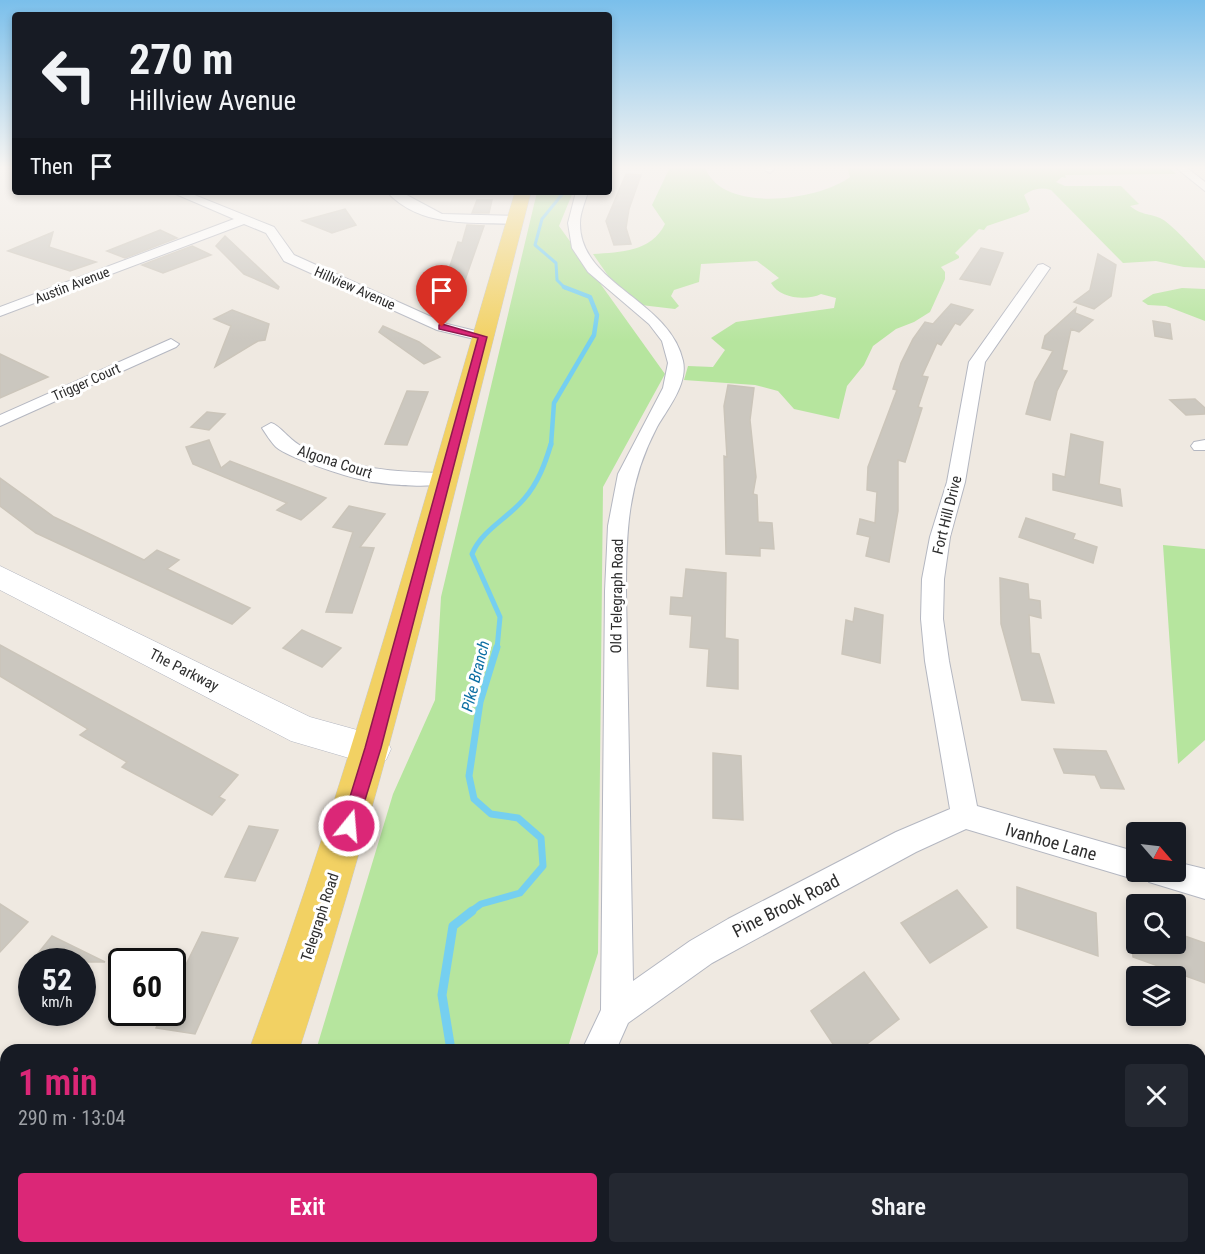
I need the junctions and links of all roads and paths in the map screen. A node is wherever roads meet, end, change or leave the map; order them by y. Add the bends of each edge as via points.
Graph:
1 (229, 226) edge
2 (258, 226) edge
3 (513, 226) edge
4 (573, 226) edge
5 (1043, 268) dead end
6 (0, 312) edge
7 (483, 337) junction
8 (171, 344) dead end
9 (0, 421) edge
10 (271, 428) dead end
11 (444, 479) junction
12 (0, 577) edge
13 (373, 748) junction
14 (965, 816) junction
15 (1126, 863) edge
16 (1186, 879) edge
17 (1205, 884) edge
18 (617, 1012) junction
19 (276, 1044) edge
20 (602, 1044) edge

1 - 6 street, Austin Avenue
2 - 7 street, Hillview Avenue via 276,235 282,252 289,258 442,327
3 - 7 main road, Telegraph Road
4 - 18 street, Old Telegraph Road via 581,250 610,286 661,329 672,346 676,366 670,388 631,466 620,504 616,610
5 - 14 street, Fort Hill Drive via 977,362 956,482 933,579 937,662
7 - 11 main road, Telegraph Road
8 - 9 street, Trigger Court
10 - 11 street, Algona Court via 282,443 299,452 364,475
11 - 13 main road, Telegraph Road
12 - 13 street, The Parkway via 303,730
13 - 19 main road, Telegraph Road via 308,959
14 - 15 street, Ivanhoe Lane
14 - 18 street, Pine Brook Road via 906,842 740,930 701,952
16 - 17 street
18 - 20 street, Old Telegraph Road

